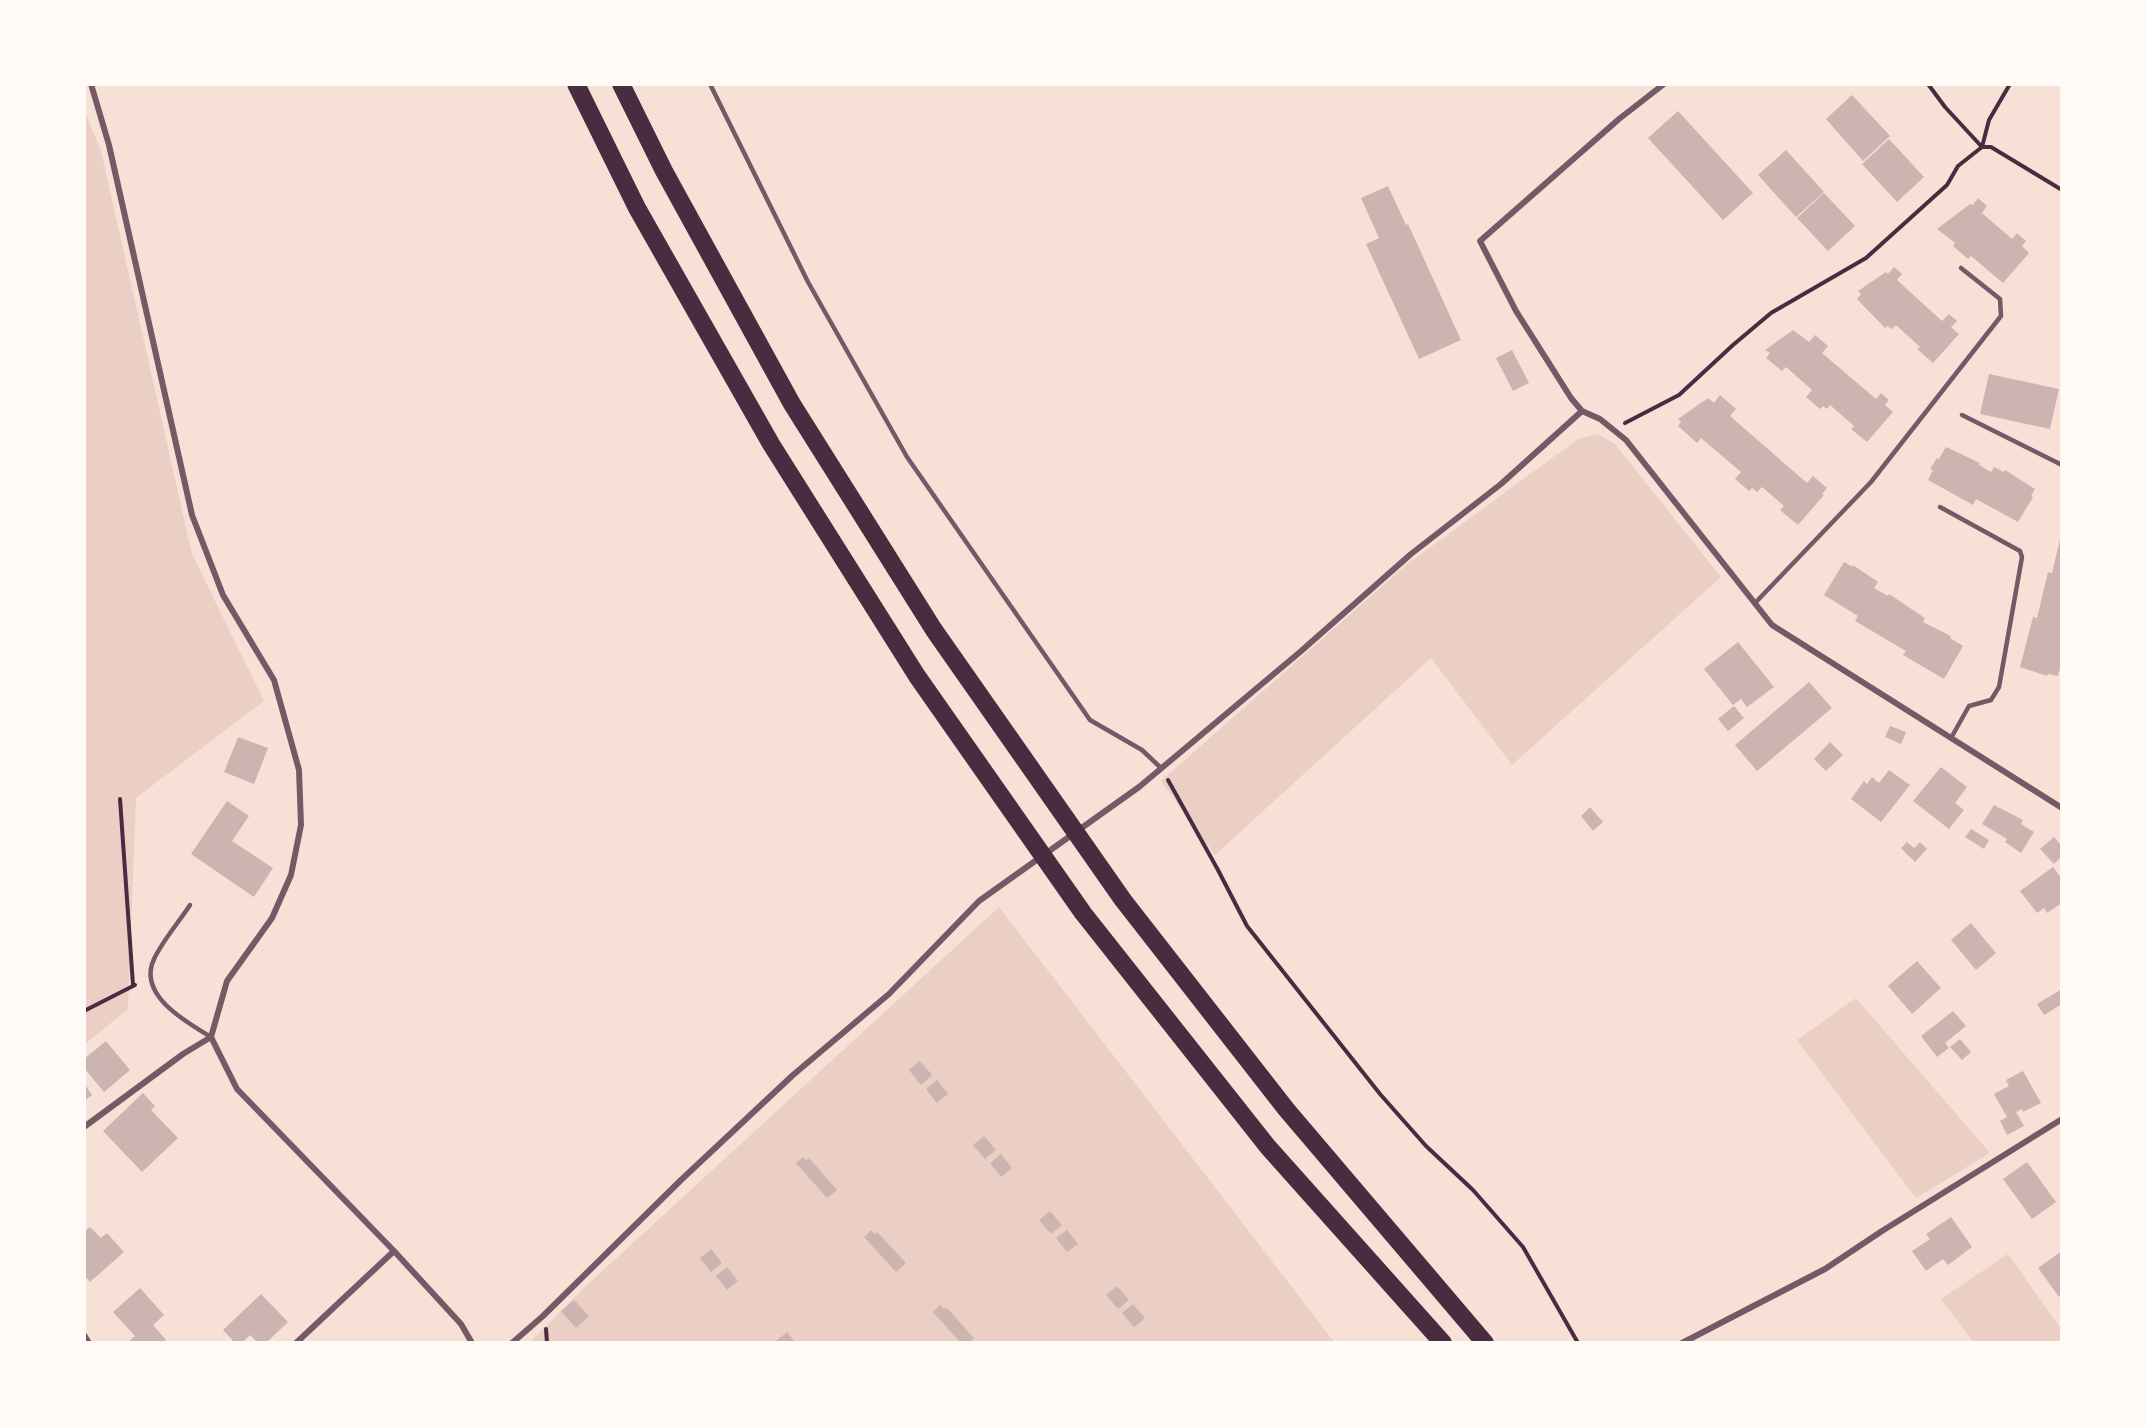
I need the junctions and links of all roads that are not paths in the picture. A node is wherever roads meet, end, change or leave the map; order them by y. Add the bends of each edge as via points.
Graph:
1 (91, 84) edge
2 (576, 84) edge
3 (621, 84) edge
4 (710, 84) edge
5 (1664, 84) edge
6 (1961, 268) dead end
7 (1582, 411) junction
8 (1962, 415) dead end
9 (2062, 465) edge
10 (1940, 507) dead end
11 (1755, 603) junction
12 (1951, 738) junction
13 (1161, 768) junction
14 (2062, 808) edge
15 (190, 905) dead end
16 (211, 1037) junction
17 (2062, 1119) edge
18 (84, 1127) edge
19 (394, 1251) junction
20 (84, 1335) edge
21 (89, 1343) edge
22 (296, 1343) edge
23 (472, 1343) edge
24 (512, 1343) edge
25 (1443, 1343) edge
26 (1485, 1343) edge
27 (1682, 1343) edge

1 - 16 street via 109,145 192,514 223,595 274,680 299,770 301,825 291,875 272,918 227,981
2 - 25 highway via 637,208 771,444 917,676 1083,913 1268,1147
3 - 26 highway via 664,171 792,404 933,630 1137,918 1286,1109
4 - 13 lane via 813,291 913,466 1090,720 1142,750
5 - 7 street via 1480,241 1516,311
6 - 11 lane via 2000,299 2001,316 1871,482
7 - 11 street via 1600,419 1626,440
7 - 13 street via 1501,484 1411,554
8 - 9 lane
10 - 12 lane via 2020,551 2023,563 1999,687 1991,700 1969,706
11 - 12 street via 1772,625
12 - 14 street
13 - 24 street via 979,901 890,994 793,1075
15 - 16 lane via 154,959 150,974 158,995 180,1018
16 - 18 street
16 - 19 street via 237,1089
17 - 27 street via 1825,1269
19 - 22 street
19 - 23 street via 461,1324
20 - 21 street

